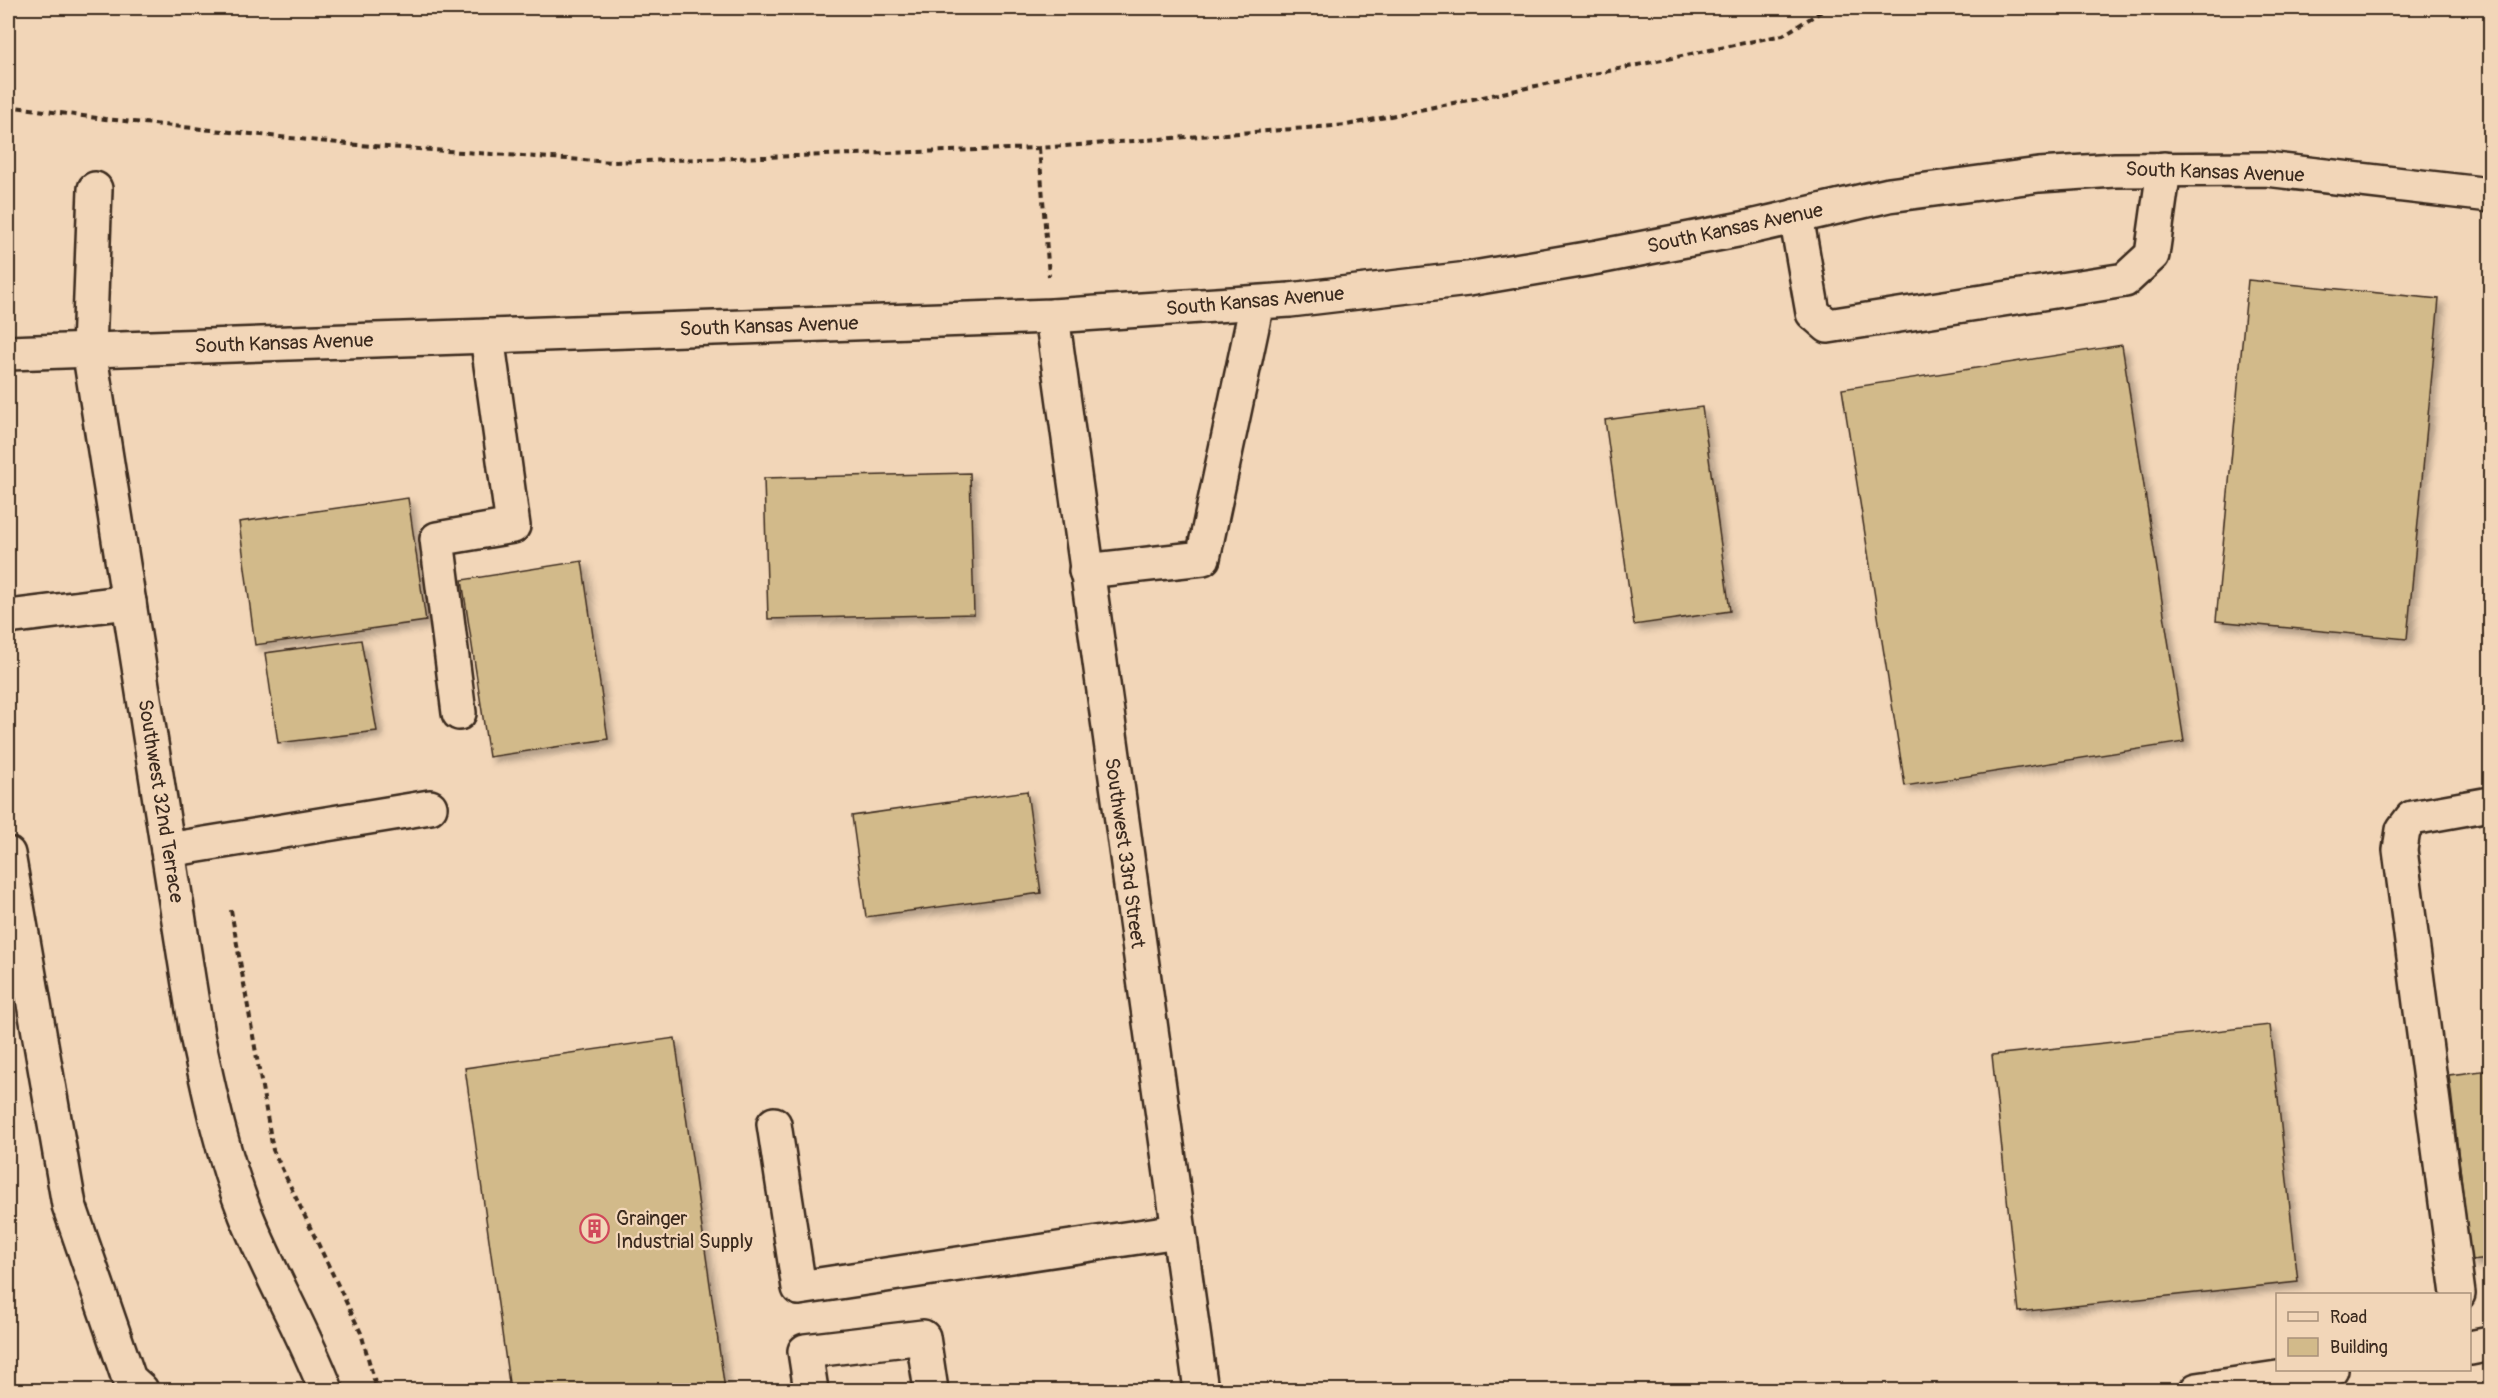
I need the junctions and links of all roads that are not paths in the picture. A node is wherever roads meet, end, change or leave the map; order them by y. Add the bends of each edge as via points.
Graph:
1 (2164, 170) junction
2 (95, 189) dead end
3 (2490, 195) edge
4 (1796, 216) junction
5 (1257, 303) junction
6 (1052, 316) junction
7 (487, 336) junction
8 (89, 349) junction
9 (8, 353) edge
10 (1086, 571) junction
11 (129, 602) junction
12 (8, 616) edge
13 (459, 713) dead end
14 (2490, 804) edge
15 (430, 807) dead end
16 (168, 850) junction
17 (8, 854) edge
18 (774, 1125) dead end
19 (1178, 1231) junction
20 (2458, 1293) edge
21 (2490, 1344) edge
22 (2471, 1348) edge
23 (2324, 1371) edge
24 (141, 1390) edge
25 (326, 1390) edge
26 (811, 1390) edge
27 (931, 1390) edge
28 (1201, 1390) edge
29 (2197, 1390) edge

1 - 3 main road, South Kansas Avenue via 2266,169
1 - 4 main road, South Kansas Avenue via 2039,175 1889,195
1 - 4 main road via 2152,255 2125,280 1828,326 1813,313
2 - 8 main road, Southwest 32nd Terrace
4 - 5 main road, South Kansas Avenue via 1742,230 1467,279
5 - 6 main road, South Kansas Avenue
5 - 10 main road via 1203,558
6 - 7 main road, South Kansas Avenue
6 - 10 main road, Southwest 33rd Street
7 - 8 main road, South Kansas Avenue
7 - 13 main road via 513,526 437,539
8 - 9 main road, South Kansas Avenue
8 - 11 main road, Southwest 32nd Terrace
10 - 19 main road, Southwest 33rd Street
11 - 12 main road
11 - 16 main road, Southwest 32nd Terrace
14 - 20 main road via 2412,818 2403,830 2400,850
15 - 16 main road
16 - 25 main road, Southwest 32nd Terrace via 215,1123 246,1214
17 - 24 main road via 69,1205 129,1379
18 - 19 main road via 799,1288
19 - 28 main road, Southwest 33rd Street
21 - 22 main road
23 - 29 main road
26 - 27 main road via 805,1352 922,1337

